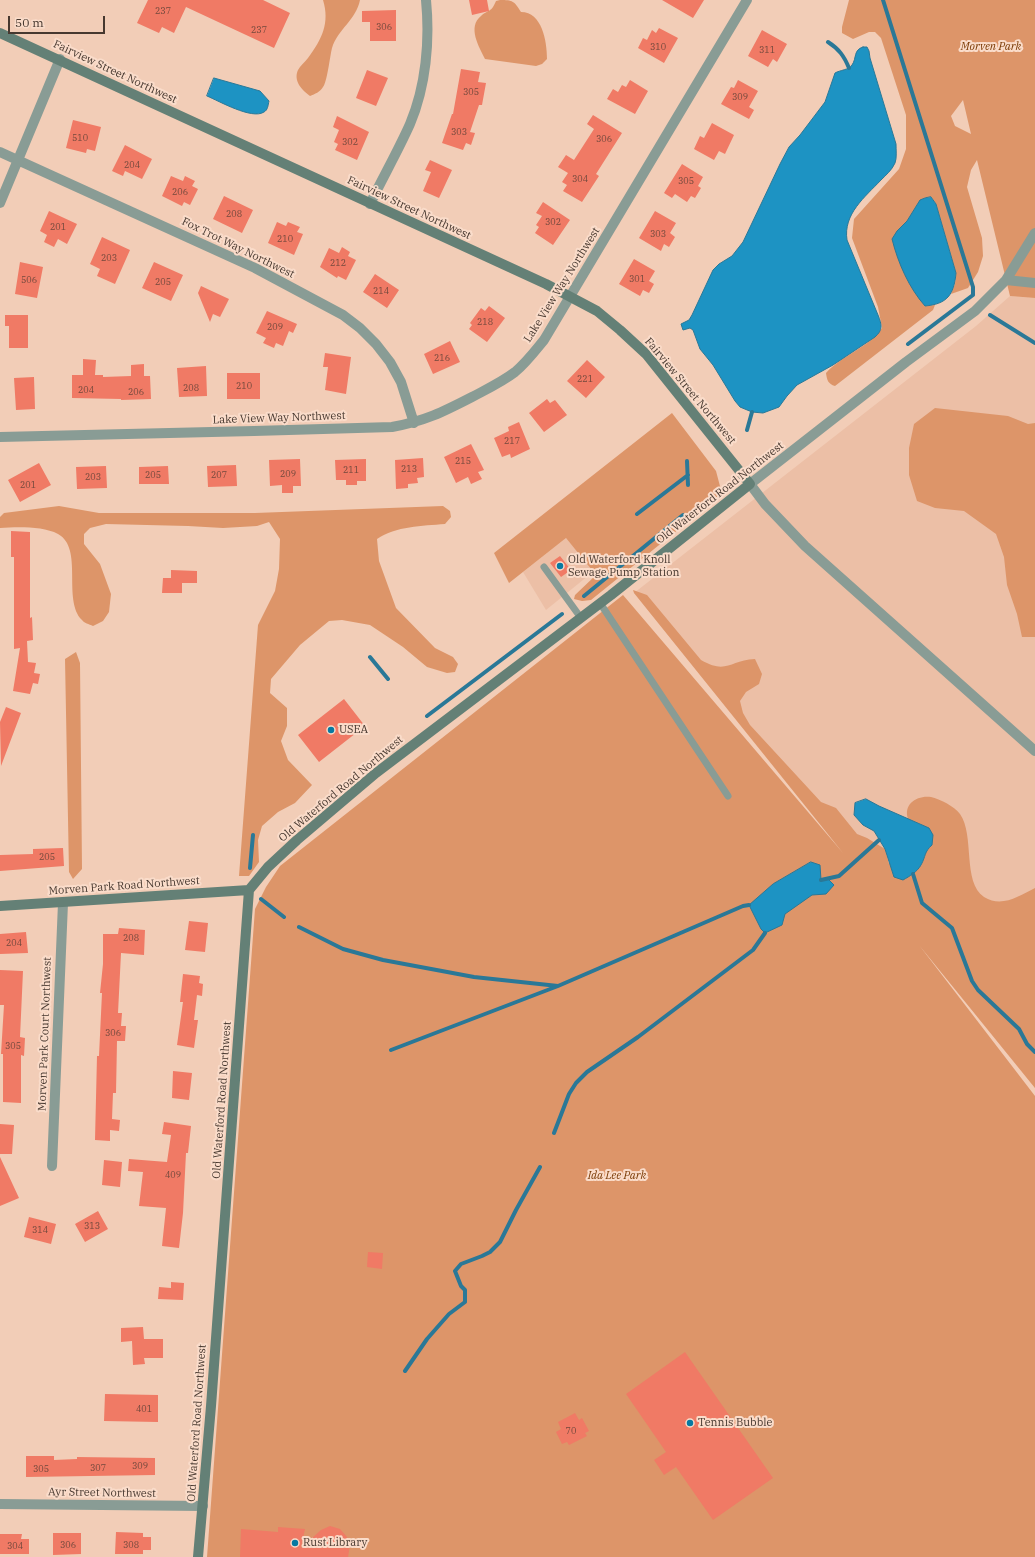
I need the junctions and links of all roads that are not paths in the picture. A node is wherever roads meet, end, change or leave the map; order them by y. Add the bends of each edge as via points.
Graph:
1 (426, 0) edge
2 (747, 0) edge
3 (0, 33) edge
4 (60, 59) junction
5 (0, 152) edge
6 (18, 160) junction
7 (0, 203) edge
8 (370, 204) junction
9 (1035, 233) edge
10 (1006, 280) junction
11 (1035, 283) edge
12 (571, 296) junction
13 (414, 423) junction
14 (0, 436) edge
15 (750, 484) junction
16 (544, 567) dead end
17 (600, 603) junction
18 (581, 618) junction
19 (1035, 751) edge
20 (728, 796) dead end
21 (249, 890) junction
22 (63, 902) junction
23 (0, 906) edge
24 (52, 1166) dead end
25 (0, 1504) edge
26 (203, 1506) junction
27 (198, 1557) edge

1 - 8 street via 428,39 420,93 410,123
2 - 12 street, Lake View Way Northwest
3 - 4 street, Fairview Street Northwest
4 - 6 street
4 - 8 street, Fairview Street Northwest
5 - 6 street, Fox Trot Way Northwest
6 - 7 street
6 - 13 street, Fox Trot Way Northwest via 255,268 343,315 376,344 390,362 401,382
8 - 12 street, Fairview Street Northwest
9 - 10 street, Old Waterford Road Northwest
10 - 11 street
10 - 15 street, Old Waterford Road Northwest via 984,303
12 - 13 street, Lake View Way Northwest via 544,340 515,372 436,415
12 - 15 street, Fairview Street Northwest via 597,311 646,354
13 - 14 street, Lake View Way Northwest via 392,427 270,431
15 - 17 street, Old Waterford Road Northwest
15 - 19 street via 765,504 805,546
16 - 18 lane
17 - 18 street, Old Waterford Road Northwest
17 - 20 lane
18 - 21 street, Old Waterford Road Northwest via 376,773 297,840 268,867
21 - 22 street, Morven Park Road Northwest
21 - 26 street, Old Waterford Road Northwest
22 - 23 street, Morven Park Road Northwest
22 - 24 street, Morven Park Court Northwest
25 - 26 street, Ayr Street Northwest
26 - 27 street, Old Waterford Road Northwest

